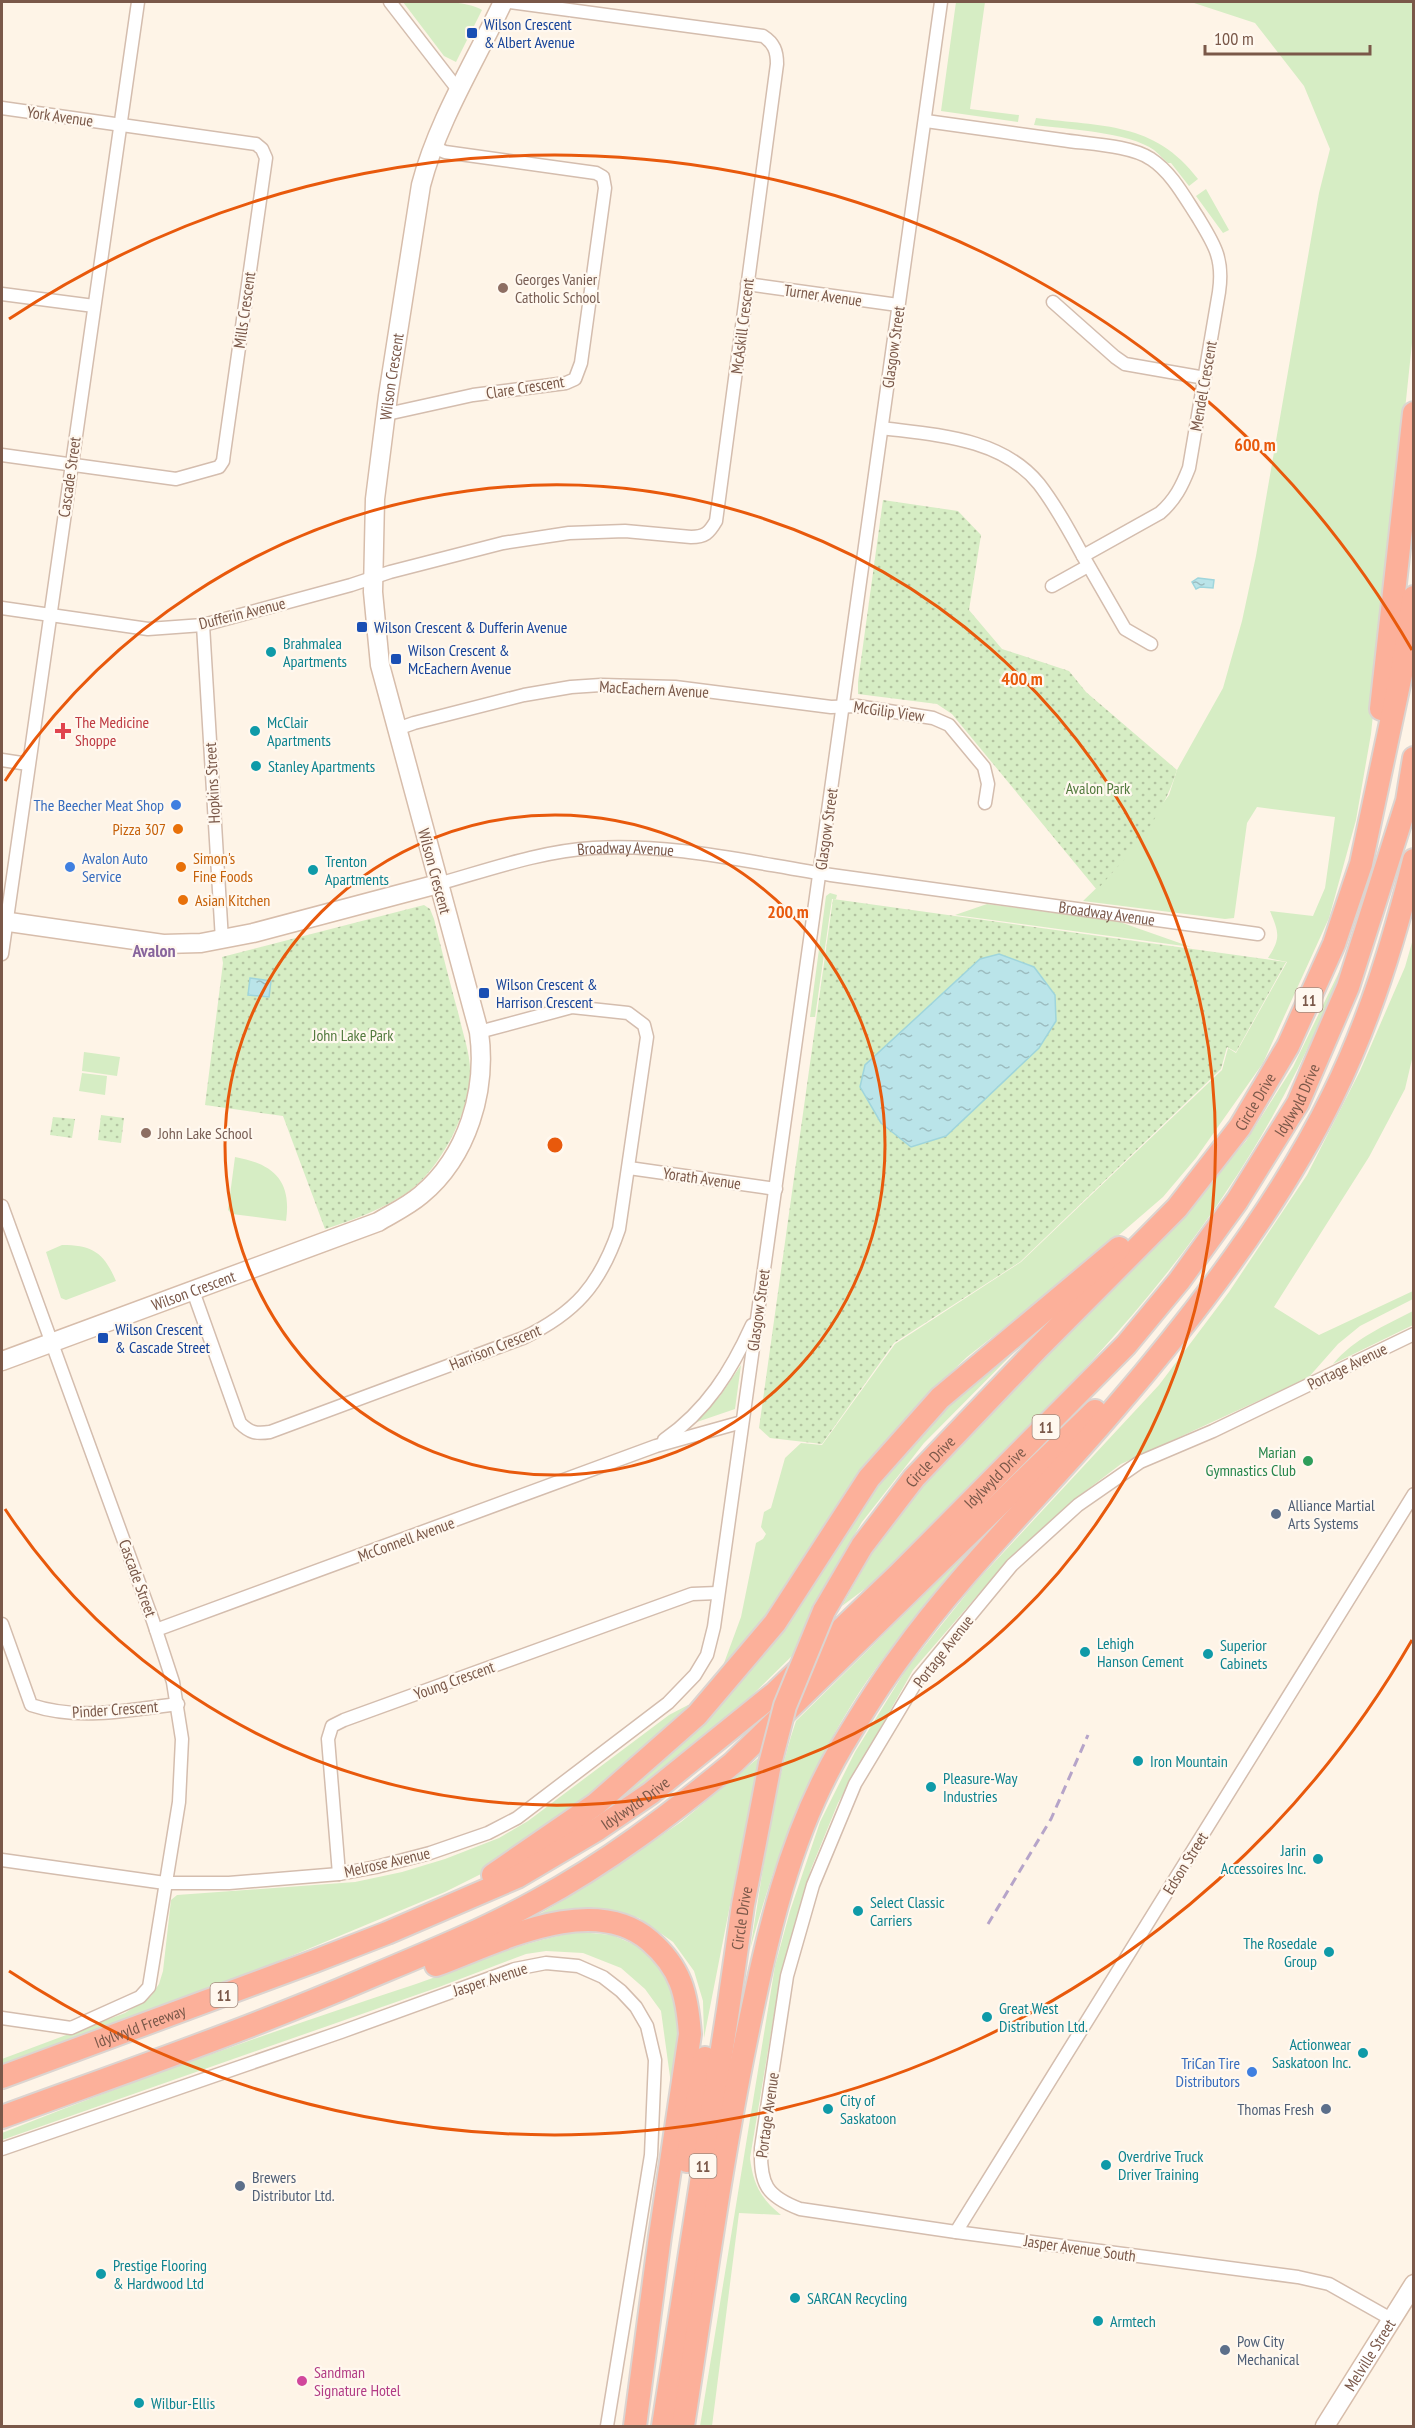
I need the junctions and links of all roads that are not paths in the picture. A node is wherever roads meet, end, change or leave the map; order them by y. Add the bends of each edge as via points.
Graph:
1 (138, 2) edge
2 (390, 2) edge
3 (503, 2) edge
4 (510, 2) edge
5 (941, 2) edge
6 (459, 91) junction
7 (2, 108) edge
8 (926, 121) junction
9 (119, 125) junction
10 (433, 147) junction
11 (747, 284) junction
12 (2, 294) edge
13 (1053, 302) dead end
14 (898, 305) junction
15 (94, 306) junction
16 (1205, 378) junction
17 (1413, 413) edge
18 (387, 414) junction
19 (882, 428) junction
20 (2, 455) edge
21 (71, 465) junction
22 (1086, 561) junction
23 (373, 578) junction
24 (1052, 586) dead end
25 (1413, 597) edge
26 (2, 608) edge
27 (50, 615) junction
28 (203, 625) junction
29 (1151, 644) dead end
30 (843, 705) junction
31 (397, 729) junction
32 (1413, 758) edge
33 (2, 760) edge
34 (28, 764) junction
35 (985, 803) dead end
36 (1370, 818) junction
37 (1413, 860) edge
38 (820, 873) junction
39 (438, 884) junction
40 (4, 921) edge
41 (1258, 934) dead end
42 (222, 940) junction
43 (2, 954) edge
44 (479, 1032) junction
45 (1210, 1164) junction
46 (629, 1168) junction
47 (776, 1188) junction
48 (2, 1206) edge
49 (193, 1291) junction
50 (757, 1315) junction
51 (1413, 1334) edge
52 (52, 1342) junction
53 (1168, 1342) junction
54 (2, 1361) edge
55 (742, 1422) junction
56 (656, 1446) junction
57 (1413, 1494) edge
58 (718, 1593) junction
59 (2, 1624) edge
60 (156, 1630) junction
61 (707, 1655) joint
62 (178, 1704) junction
63 (2, 1860) edge
64 (339, 1874) junction
65 (165, 1883) junction
66 (743, 1905) junction
67 (444, 1909) junction
68 (297, 2009) junction
69 (2, 2018) edge
70 (2, 2077) edge
71 (2, 2117) edge
72 (2, 2149) edge
73 (766, 2188) joint
74 (956, 2232) junction
75 (1413, 2284) edge
76 (1391, 2319) junction
77 (608, 2427) edge
78 (634, 2427) edge
79 (642, 2427) edge
80 (663, 2427) edge
81 (683, 2427) edge
82 (1325, 2427) edge

1 - 9 street, Cascade Street
2 - 6 street
3 - 6 street, Wilson Crescent
4 - 11 street, McAskill Crescent via 763,36 770,41 777,52 777,64
5 - 8 street, Glasgow Street
6 - 10 street, Wilson Crescent
7 - 9 street, York Avenue
8 - 14 street, Glasgow Street
8 - 16 street, Mendel Crescent via 1136,152 1161,167 1184,196 1220,258 1222,273
9 - 15 street, Cascade Street
9 - 21 street, Mills Crescent via 256,144 266,158 223,461 219,467 176,479
10 - 18 street, Wilson Crescent via 415,216
10 - 18 street, Clare Crescent via 603,177 581,363 574,379 566,383 472,395
11 - 14 street, Turner Avenue
11 - 23 street, McAskill Crescent via 716,521 709,533 691,537 625,531 570,533 503,543
12 - 15 street
13 - 16 street via 1125,364
14 - 19 street, Glasgow Street
15 - 21 street, Cascade Street
16 - 22 street, Mendel Crescent via 1189,468 1171,504
17 - 36 highway
18 - 23 street, Wilson Crescent via 375,499
19 - 22 street via 952,438 998,452 1039,484
19 - 30 street, Glasgow Street
20 - 21 street
21 - 27 street, Cascade Street
22 - 24 street, Mendel Crescent
22 - 29 street via 1125,629
23 - 28 street, Dufferin Avenue
23 - 31 street, Wilson Crescent via 378,656
25 - 36 highway, Circle Drive / 11 via 1402,670
26 - 27 street, Dufferin Avenue
27 - 28 street, Dufferin Avenue via 148,629
27 - 34 street, Cascade Street
28 - 42 street, Hopkins Street
30 - 31 street, MacEachern Avenue via 831,707 675,687 601,685 524,695
30 - 35 street, McGilip View via 933,718 949,725 984,767 988,784
30 - 38 street, Glasgow Street
31 - 39 street, Wilson Crescent
32 - 67 highway, Idylwyld Drive / 11 via 1407,801 1348,987 1298,1103 1237,1201 1149,1318 1022,1451 776,1692 651,1793 598,1829 517,1877
33 - 34 street
34 - 40 street, Cascade Street
36 - 45 highway, Circle Drive / 11 via 1361,864 1334,944 1288,1046 1240,1127
37 - 53 highway, Circle Drive / 11 via 1396,929 1334,1094 1283,1185 1226,1269
38 - 39 street, Broadway Avenue via 671,850 591,848 543,856
38 - 41 street, Broadway Avenue
38 - 47 street, Glasgow Street
39 - 42 street, Broadway Avenue
39 - 44 street, Wilson Crescent
40 - 42 street, Broadway Avenue via 163,944
40 - 43 street, Cascade Street
44 - 46 street, Harrison Crescent via 572,1006 628,1013 639,1020 647,1036
44 - 49 street, Wilson Crescent via 481,1064 470,1124 441,1175 422,1194 378,1222
45 - 66 highway, Circle Drive / 11, bridge via 1178,1208 914,1478 862,1546 824,1611 785,1706
45 - 67 highway via 1196,1171 1119,1249 940,1398 869,1478 775,1623 697,1715 596,1804
46 - 47 street, Yorath Avenue
46 - 49 street, Harrison Crescent via 619,1229 610,1254 573,1308 523,1338 270,1432 257,1434 240,1423
47 - 50 street, Glasgow Street
48 - 52 street, Cascade Street
49 - 52 street, Wilson Crescent
50 - 55 street, Glasgow Street
50 - 56 street, McConnell Avenue via 733,1366 711,1398
51 - 73 street, Portage Avenue via 1140,1462 1078,1505 1012,1565 918,1679 855,1784 813,1885 786,1988 761,2148 760,2169
52 - 54 street, Wilson Crescent
52 - 60 street, Cascade Street
53 - 68 highway, Idylwyld Drive / 11 via 733,1762 679,1807 538,1901 435,1951
53 - 81 highway, Circle Drive / 11 via 1117,1407 920,1630 879,1687 819,1790 795,1846 764,1950 726,2146
55 - 56 street, McConnell Avenue
55 - 58 street, Glasgow Street
56 - 60 street, McConnell Avenue
57 - 74 street, Edson Street
58 - 61 street, Glasgow Street
58 - 64 street, Young Crescent via 692,1594 332,1726 328,1739
59 - 62 street, Pinder Crescent via 31,1705 78,1714
60 - 62 street, Cascade Street
61 - 64 street, Melrose Avenue via 695,1675 668,1703 517,1818 488,1833 430,1853
62 - 65 street, Cascade Street via 182,1771
63 - 65 street, Melrose Avenue
64 - 65 street, Melrose Avenue via 229,1883
65 - 69 street, Cascade Street via 149,1987 140,1997 71,2028
66 - 79 highway via 720,1978
66 - 80 highway, Circle Drive / 11
67 - 70 highway, Idylwyld Freeway / 11
68 - 71 highway, 11
68 - 78 highway via 366,1991 521,1934 580,1920 620,1924 666,1954 681,1980 688,2003 690,2034
72 - 77 street, Jasper Avenue via 515,1969 546,1963 578,1966 603,1977 636,2007 647,2026 656,2060 651,2154
73 - 74 street, Jasper Avenue South via 786,2204 800,2209
74 - 76 street, Jasper Avenue South via 1298,2277 1329,2284
75 - 76 street, Melville Street
76 - 82 street, Melville Street

